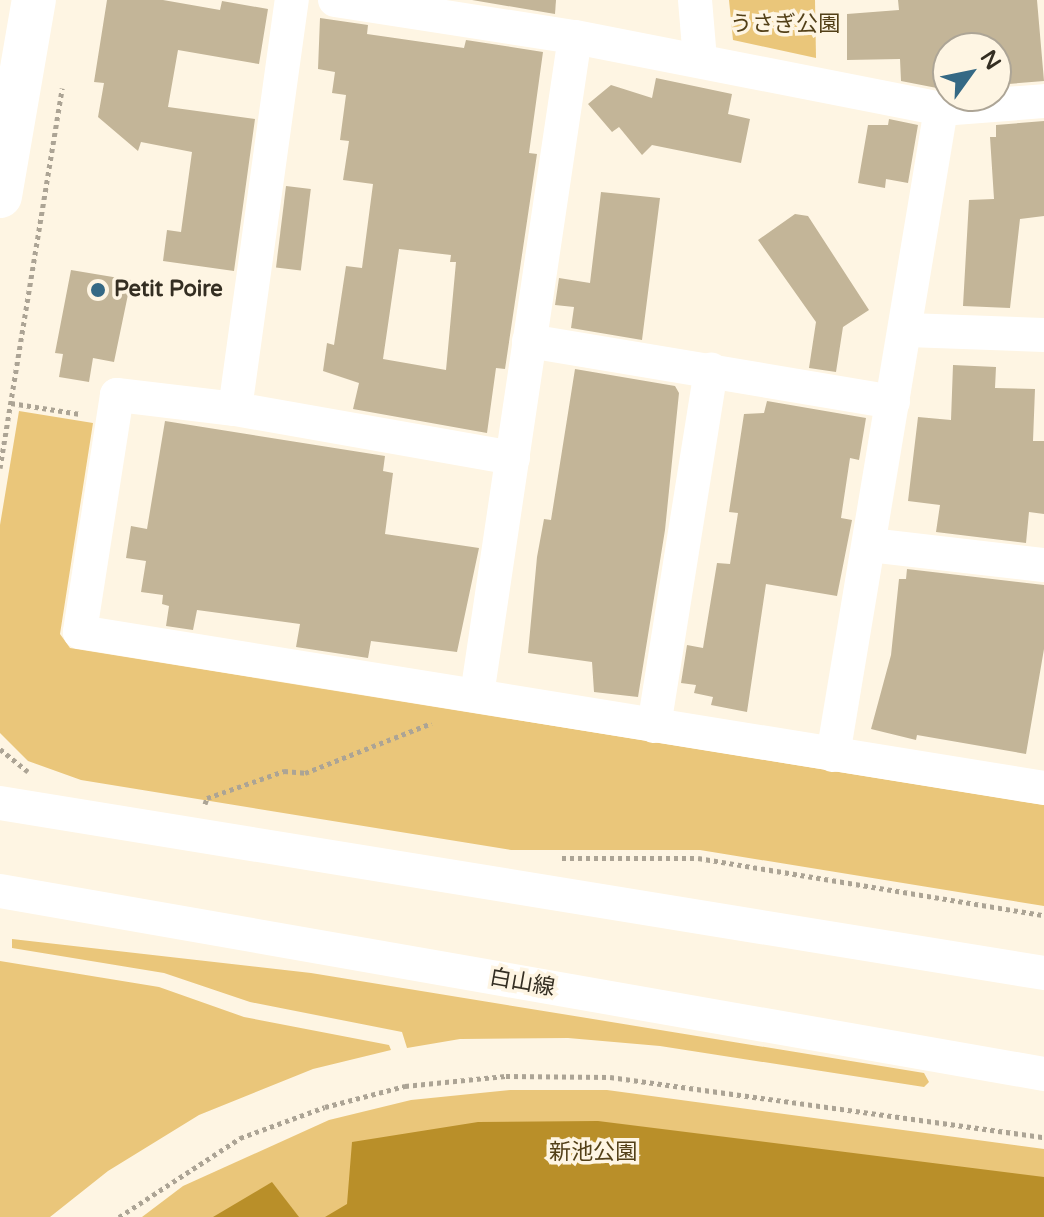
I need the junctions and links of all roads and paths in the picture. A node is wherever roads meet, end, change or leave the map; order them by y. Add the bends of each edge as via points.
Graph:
1 (34, 0) edge
2 (292, 0) edge
3 (335, 0) edge
4 (695, 0) edge
5 (575, 37) junction
6 (700, 59) junction
7 (63, 77) dead end
8 (1044, 101) edge
9 (1012, 103) edge
10 (932, 107) edge
11 (941, 112) edge
12 (0, 196) edge
13 (908, 330) junction
14 (1044, 335) edge
15 (529, 341) junction
16 (711, 370) junction
17 (893, 402) junction
18 (10, 403) junction
19 (235, 409) junction
20 (113, 419) junction
21 (513, 458) junction
22 (0, 468) edge
23 (870, 545) junction
24 (1044, 565) edge
25 (477, 695) junction
26 (654, 726) junction
27 (833, 755) junction
28 (1044, 788) edge
29 (0, 803) edge
30 (190, 806) dead end
31 (204, 808) junction
32 (219, 811) dead end
33 (559, 858) dead end
34 (0, 891) edge
35 (1044, 915) edge
36 (1044, 973) edge
37 (1044, 1074) edge
38 (1044, 1137) edge
39 (119, 1217) edge

1 - 12 main road
2 - 19 street
3 - 5 street
4 - 6 street
5 - 6 street
5 - 15 street
6 - 10 street
7 - 18 path
8 - 9 street
11 - 13 street
13 - 14 street
13 - 17 street
15 - 16 street
15 - 21 street
16 - 17 street
16 - 26 street
17 - 23 street
18 - 20 path
18 - 22 path
19 - 20 street via 117,395
19 - 21 street
20 - 25 street via 80,632
21 - 25 street
23 - 24 street
23 - 27 street
25 - 26 street
25 - 31 path via 450,715 374,749 207,798
26 - 27 street
27 - 28 street
29 - 36 street
30 - 31 path
31 - 32 path
33 - 35 path via 698,858
34 - 37 street, 白山線
38 - 39 path via 610,1077 506,1076 405,1086 282,1122 240,1138

